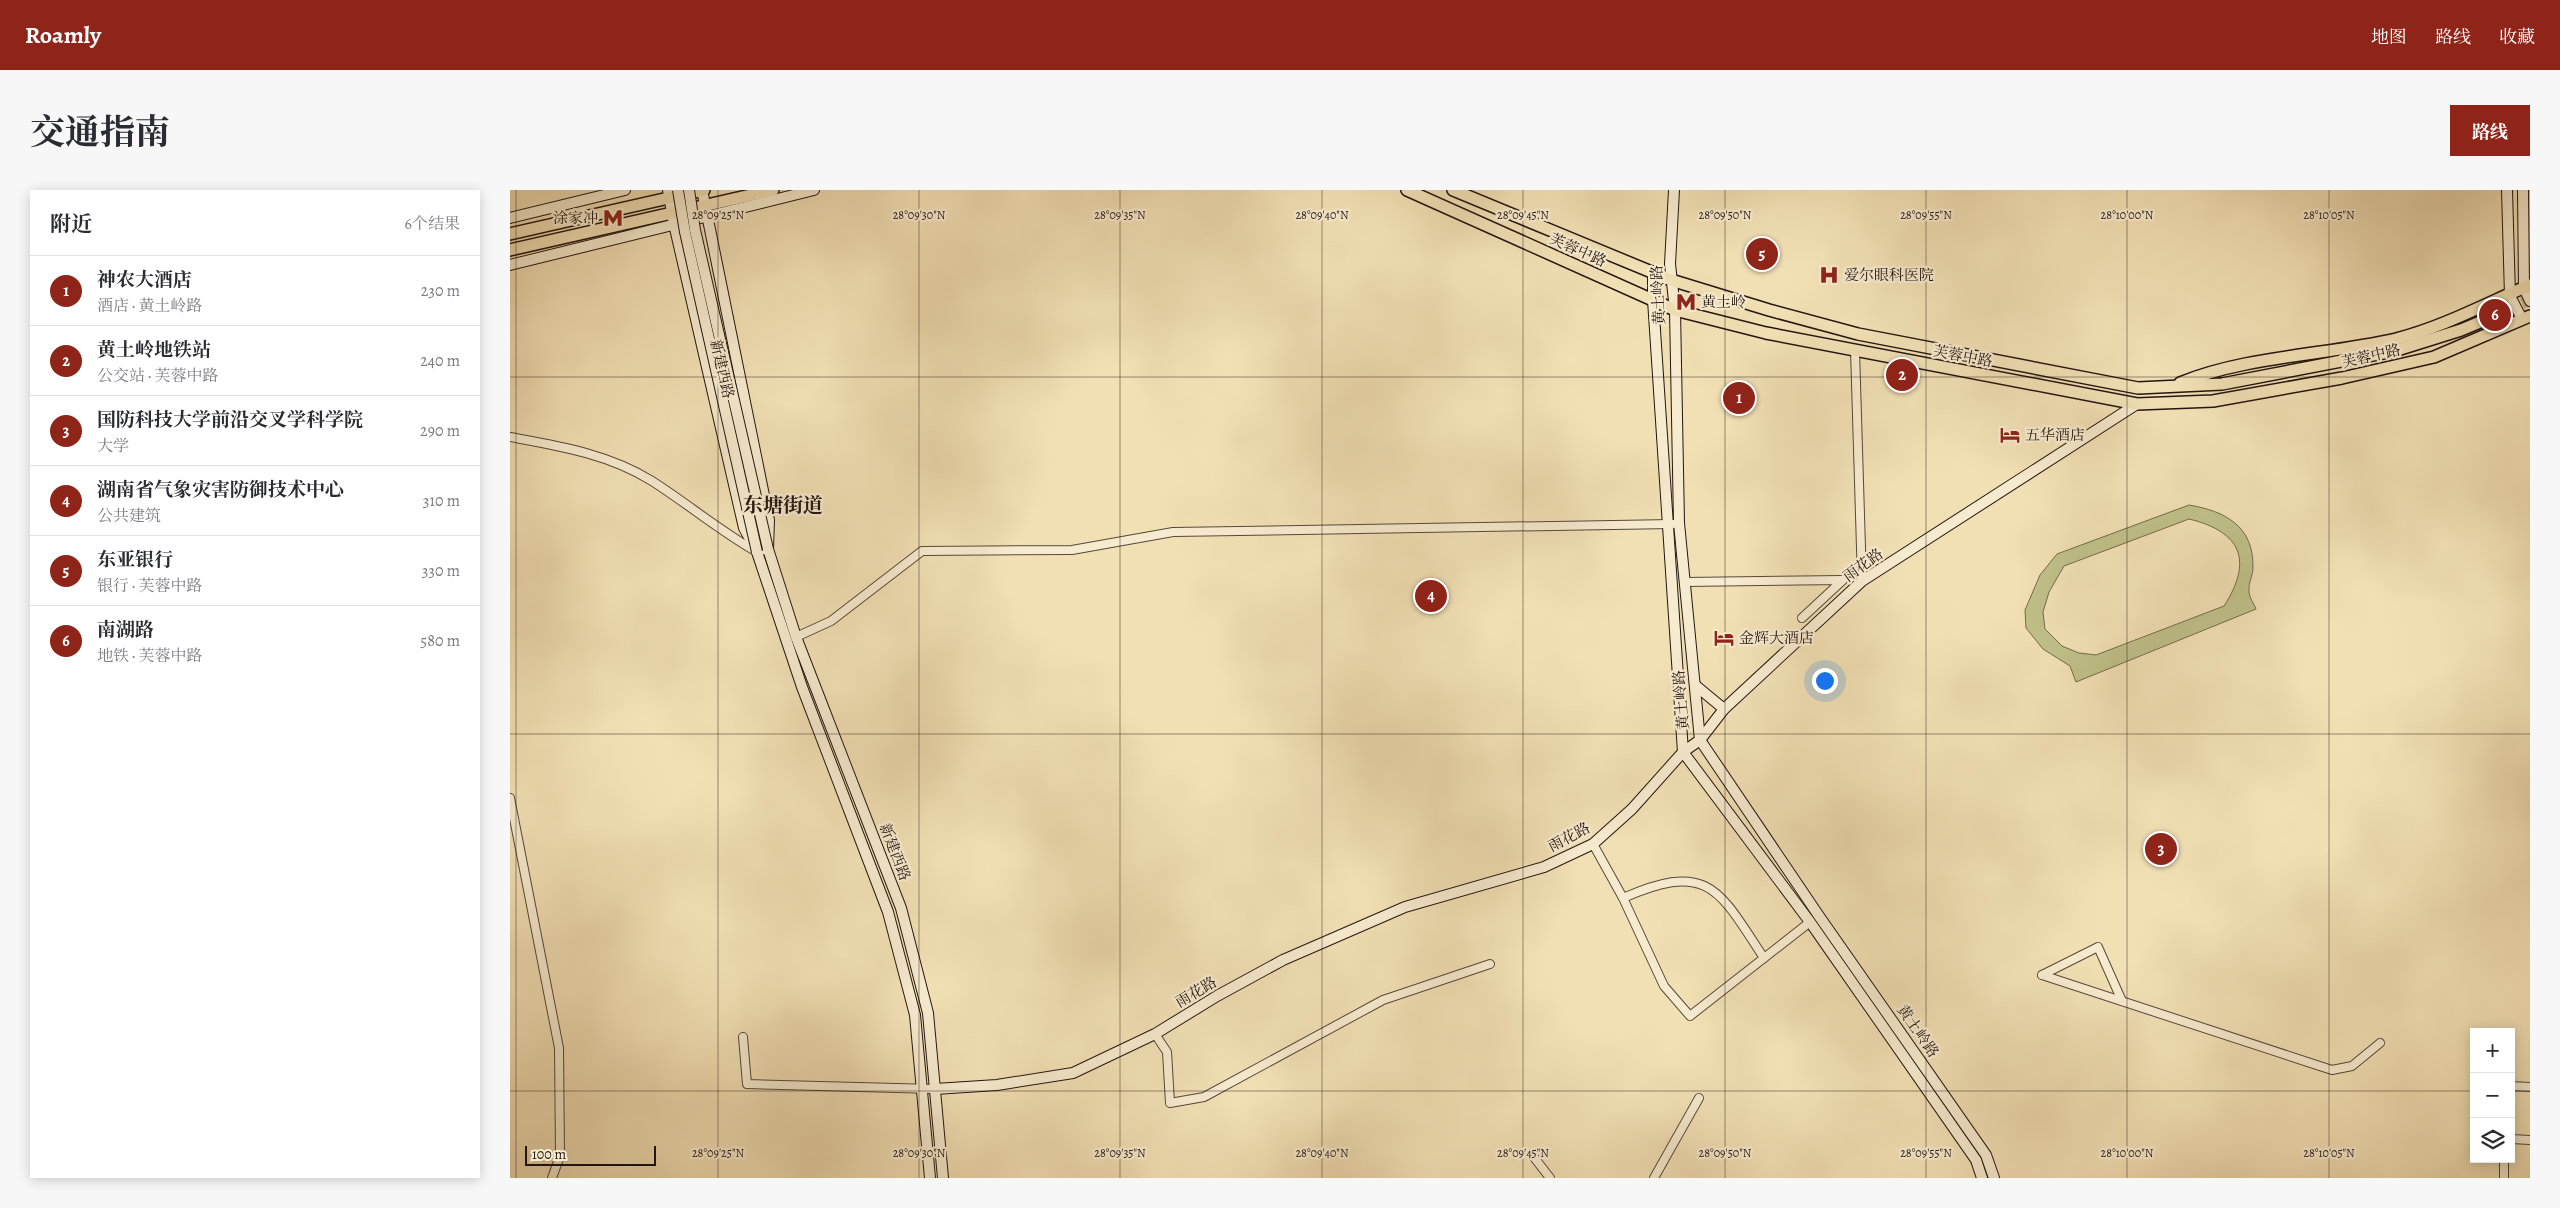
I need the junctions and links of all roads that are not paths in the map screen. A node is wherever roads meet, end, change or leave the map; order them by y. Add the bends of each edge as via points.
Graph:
1 (625, 190) edge
2 (678, 190) edge
3 (690, 190) edge
4 (703, 190) edge
5 (773, 190) edge
6 (814, 190) edge
7 (1407, 190) edge
8 (1453, 190) edge
9 (1674, 190) edge
10 (2507, 190) edge
11 (2523, 190) edge
12 (668, 194) edge
13 (706, 211) junction
14 (510, 218) edge
15 (672, 219) junction
16 (510, 234) edge
17 (510, 250) edge
18 (510, 265) edge
19 (1653, 271) junction
20 (1671, 280) junction
21 (2527, 286) edge
22 (2510, 296) junction
23 (1653, 300) junction
24 (2530, 301) edge
25 (1675, 310) junction
26 (2492, 317) tunnel mouth
27 (2526, 318) edge
28 (1855, 350) junction
29 (2169, 387) junction
30 (2137, 404) junction
31 (510, 437) edge
32 (1674, 524) junction
33 (768, 549) junction
34 (757, 552) junction
35 (1862, 581) junction
36 (1684, 582) junction
37 (1802, 618) dead end
38 (796, 637) junction
39 (1695, 685) junction
40 (1724, 709) junction
41 (1700, 740) junction
42 (1683, 752) junction
43 (510, 798) edge
44 (1593, 844) junction
45 (1623, 898) junction
46 (1810, 922) junction
47 (1764, 958) junction
48 (1490, 964) dead end
49 (2122, 1001) junction
50 (1155, 1034) junction
51 (743, 1037) dead end
52 (2380, 1043) dead end
53 (2515, 1086) edge
54 (2530, 1087) edge
55 (921, 1089) junction
56 (935, 1089) junction
57 (1699, 1098) dead end
58 (2515, 1139) edge
59 (2530, 1140) edge
60 (1534, 1156) dead end
61 (2504, 1163) edge
62 (552, 1178) edge
63 (930, 1178) edge
64 (943, 1178) edge
65 (1550, 1178) edge
66 (1654, 1178) edge
67 (1982, 1178) edge
68 (1994, 1178) edge
69 (2504, 1178) edge

1 - 14 street
2 - 34 street, 新建西路, bridge
3 - 33 street, 新建西路, bridge via 695,230
4 - 12 main road
4 - 13 street, 新建西路
5 - 13 main road
6 - 13 street
7 - 23 main road, 芙蓉中路
8 - 19 main road, 芙蓉中路
9 - 20 street, 黄土岭路
10 - 22 street
11 - 21 street
12 - 15 street, 新建西路
12 - 16 main road
13 - 15 main road
13 - 33 street, 新建西路 via 769,520
15 - 17 main road
15 - 18 street
15 - 34 street, 新建西路 via 744,528
19 - 20 main road, 芙蓉中路
19 - 23 street, 黄土岭路
20 - 25 street, 黄土岭路
20 - 29 main road, 芙蓉中路 via 1858,334 2138,388
21 - 22 main road
21 - 24 street
22 - 27 street
22 - 29 main road via 2395,339 2196,376
23 - 25 main road, 芙蓉中路
23 - 32 street, 黄土岭路
25 - 28 main road, 芙蓉中路 via 1766,333
25 - 32 street, 黄土岭路
26 - 29 main road, 芙蓉中路 via 2394,351 2230,382
27 - 30 main road, 芙蓉中路 via 2434,357 2342,378 2212,401
28 - 30 main road, 芙蓉中路
28 - 35 street
30 - 35 street, 雨花路
31 - 34 street via 588,452 651,480 726,534
32 - 36 street, 黄土岭路
32 - 38 street via 1173,532 1072,550 922,551 831,621
32 - 42 street, 黄土岭路
33 - 34 street
33 - 38 street, 新建西路
34 - 55 street, 新建西路 via 802,687 888,912 915,1015
35 - 40 street, 雨花路
36 - 37 street via 1843,580
36 - 39 street, 黄土岭路
38 - 56 street, 新建西路 via 901,908 928,1013
39 - 40 street
39 - 41 street, 黄土岭路
40 - 41 street, 雨花路
41 - 42 street, 雨花路
41 - 68 street, 黄土岭路 via 1986,1156
42 - 44 street, 雨花路 via 1632,809
42 - 46 street, 黄土岭路
43 - 62 street via 559,1048 560,1156
44 - 45 street
44 - 50 street, 雨花路 via 1544,867 1405,908 1300,952 1217,996
45 - 47 street via 1651,885 1682,880 1713,888 1728,902
45 - 47 street via 1664,986 1690,1016
46 - 47 street
46 - 67 street, 黄土岭路 via 1976,1160
48 - 50 street via 1383,1000 1204,1097 1170,1103 1167,1052
49 - 49 street via 2098,947 2042,975 2095,993
49 - 52 street via 2332,1070 2352,1066
50 - 56 street, 雨花路 via 1073,1074
51 - 55 street via 747,1084
53 - 54 street
55 - 56 street
55 - 63 street, 新建西路
56 - 64 street, 新建西路
57 - 66 street
58 - 59 street
60 - 65 street
61 - 69 street

